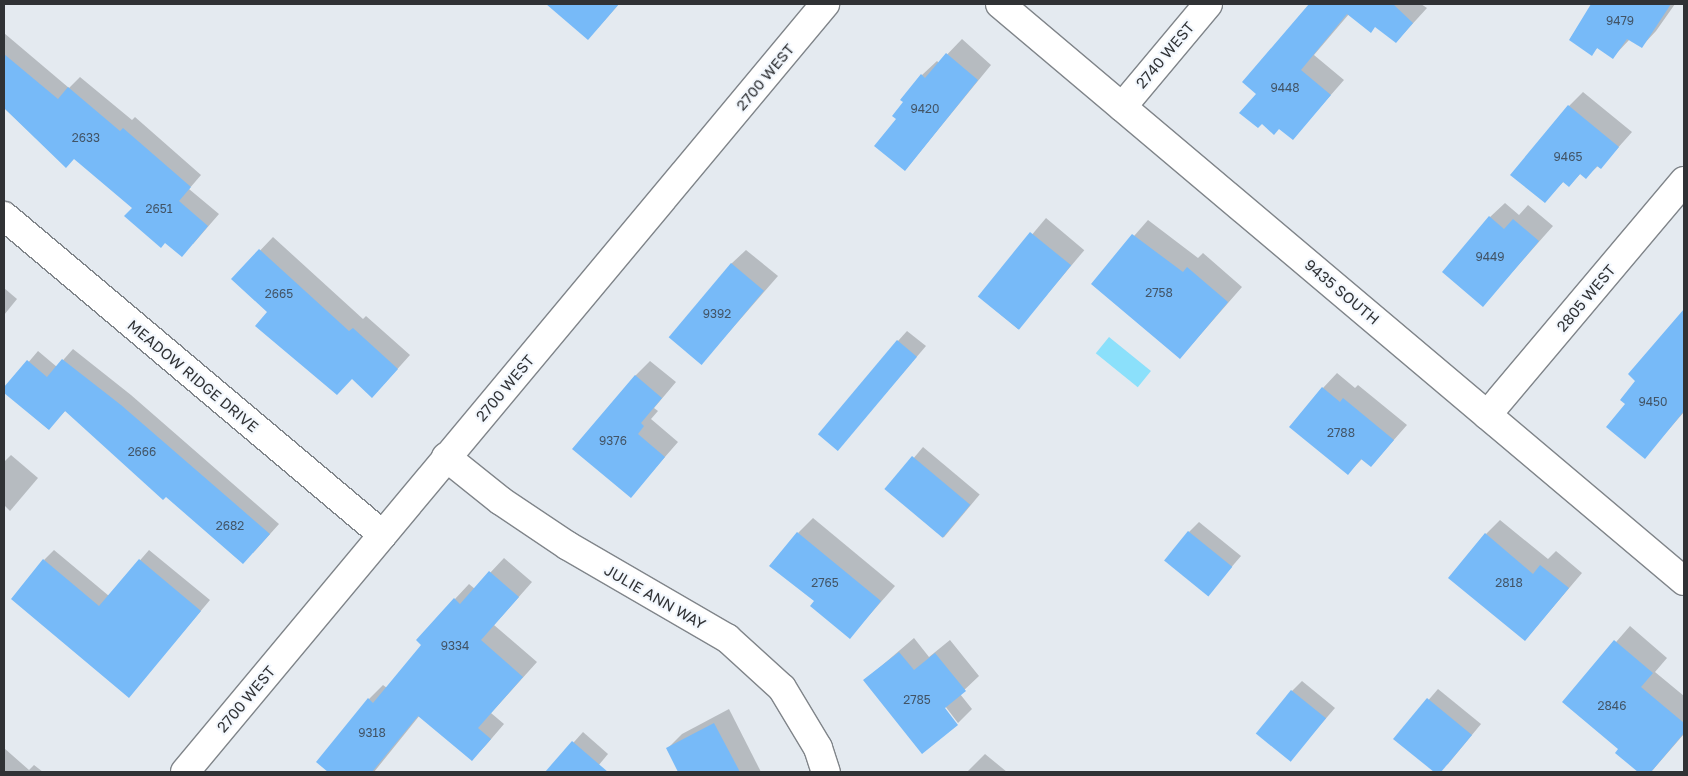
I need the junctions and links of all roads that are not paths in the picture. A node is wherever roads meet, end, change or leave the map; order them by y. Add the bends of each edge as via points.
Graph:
1 (825, 4) edge
2 (1000, 4) edge
3 (1208, 4) edge
4 (1122, 107) junction
5 (1684, 181) edge
6 (4, 216) edge
7 (1487, 415) junction
8 (446, 458) junction
9 (383, 535) junction
10 (1684, 581) edge
11 (184, 772) edge
12 (826, 772) edge

1 - 8 street, 2700 WEST
2 - 4 street, 9435 SOUTH
3 - 4 street, 2740 WEST
4 - 7 street, 9435 SOUTH
5 - 7 street, 2805 WEST
6 - 9 street, MEADOW RIDGE DRIVE
7 - 10 street, 9435 SOUTH
8 - 9 street, 2700 WEST
8 - 12 street, JULIE ANN WAY via 501,501 568,546 727,638 782,688 818,748
9 - 11 street, 2700 WEST

